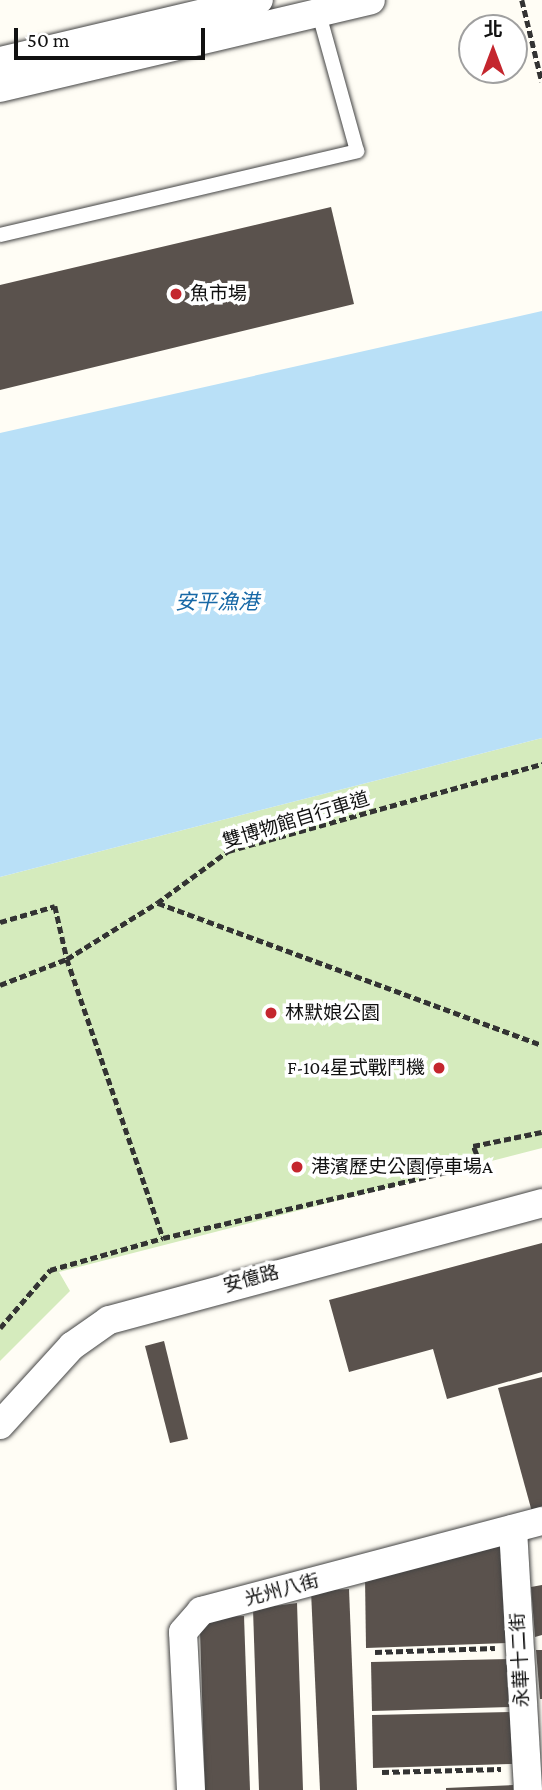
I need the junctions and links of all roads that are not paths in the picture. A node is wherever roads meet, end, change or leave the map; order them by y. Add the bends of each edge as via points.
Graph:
1 (259, 0) edge
2 (371, 0) edge
3 (317, 6) edge
4 (0, 61) edge
5 (0, 88) edge
6 (0, 235) edge
7 (542, 1203) edge
8 (0, 1425) edge
9 (542, 1521) edge
10 (513, 1529) junction
11 (527, 1779) edge
12 (191, 1790) edge

1 - 4 street
2 - 3 street
3 - 5 street
3 - 6 lane via 357,151
7 - 8 street, 安億路 via 110,1320 72,1346
9 - 10 street, 光州八街
10 - 11 street, 永華十二街
10 - 12 street, 光州八街 via 201,1611 183,1632

